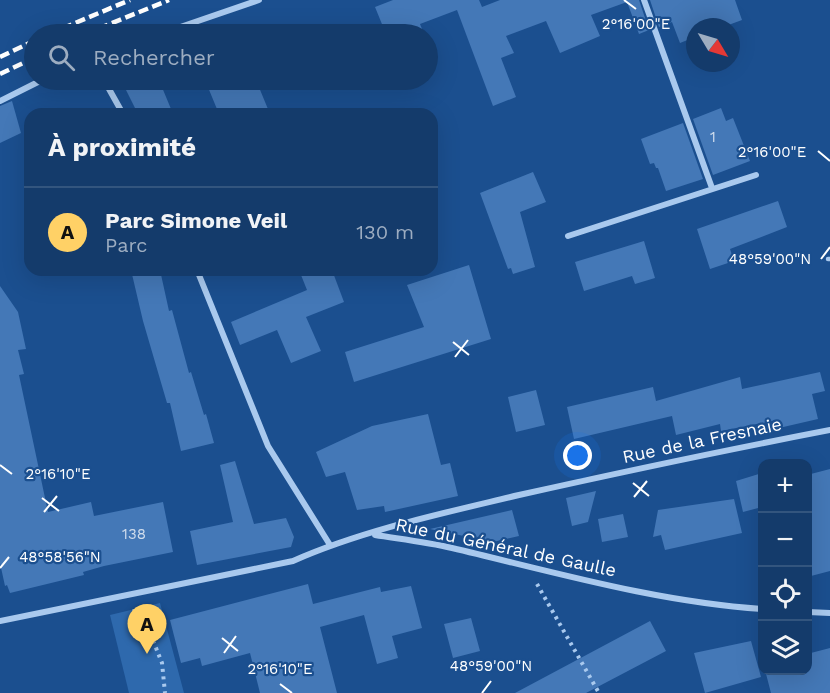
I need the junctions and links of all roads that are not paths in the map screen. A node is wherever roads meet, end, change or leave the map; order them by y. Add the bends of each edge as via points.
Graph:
1 (259, 0) edge
2 (644, 0) edge
3 (189, 24) edge
4 (24, 89) edge
5 (110, 90) edge
6 (0, 101) edge
7 (120, 108) edge
8 (756, 175) dead end
9 (712, 188) junction
10 (568, 236) dead end
11 (199, 276) edge
12 (830, 430) edge
13 (371, 534) junction
14 (330, 544) junction
15 (758, 609) edge
16 (812, 612) edge
17 (830, 613) edge
18 (0, 621) edge

1 - 3 street
2 - 9 street
4 - 6 street
5 - 7 street
8 - 9 street
9 - 10 street
11 - 14 street via 268,446
12 - 13 street, Rue de la Fresnaie via 665,462 446,512
13 - 14 street, Rue du Général de Gaulle
13 - 15 street, Rue du Général de Gaulle via 694,601
14 - 18 street, Rue du Général de Gaulle via 293,561
16 - 17 street

